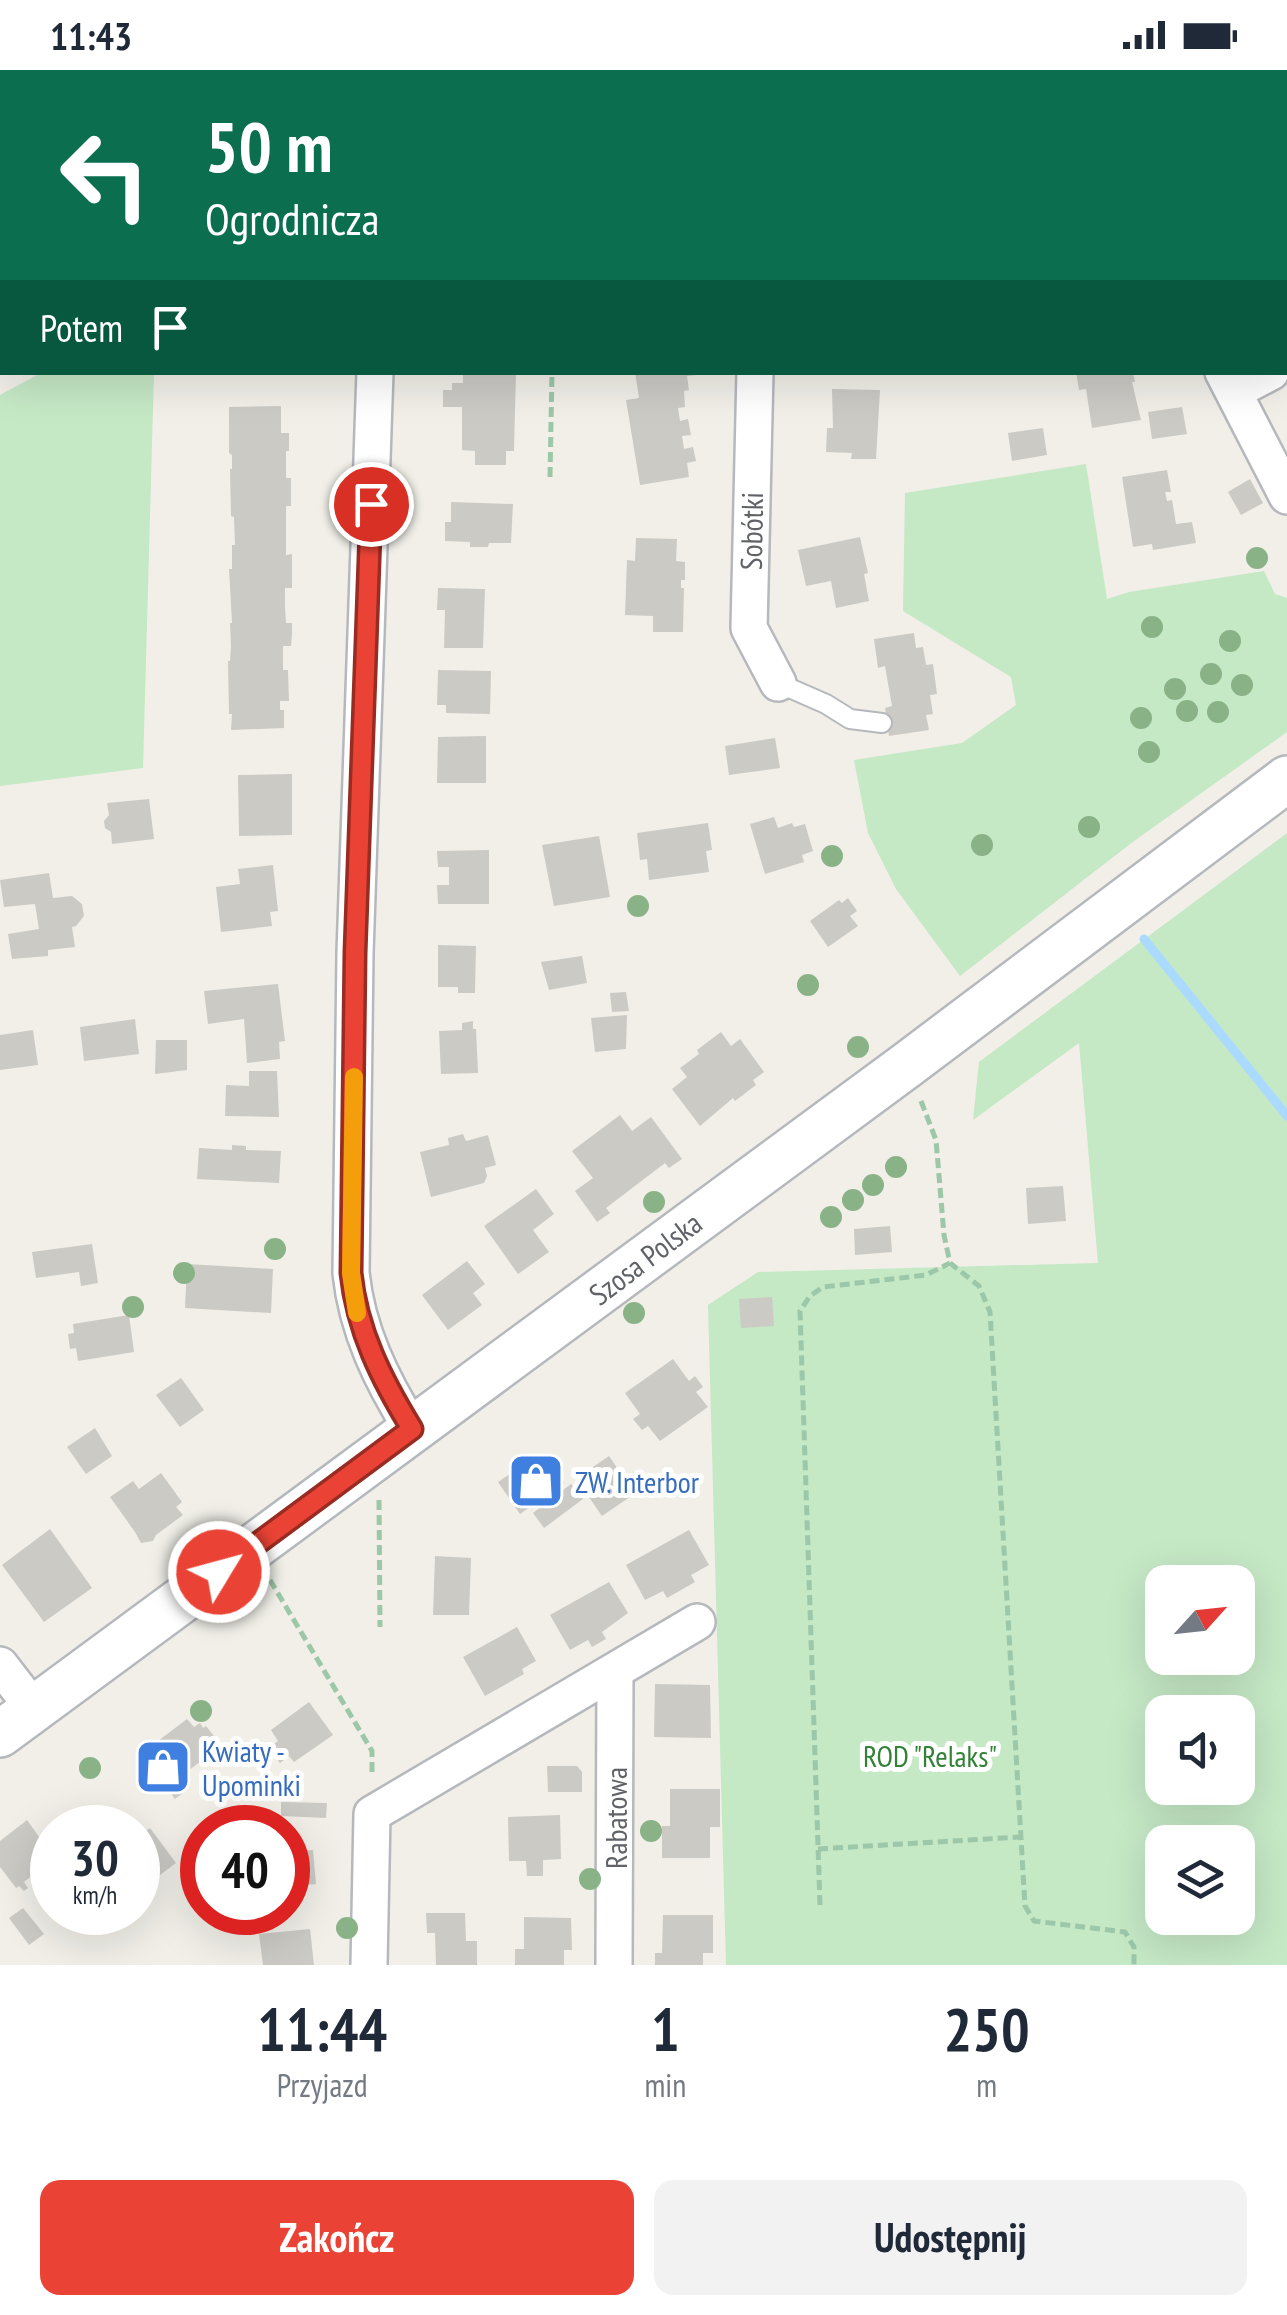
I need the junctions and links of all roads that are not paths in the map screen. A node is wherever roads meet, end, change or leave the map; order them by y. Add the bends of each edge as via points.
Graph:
1 (375, 375) edge
2 (755, 375) edge
3 (1258, 375) edge
4 (1229, 382) edge
5 (1287, 496) edge
6 (778, 683) joint
7 (882, 723) dead end
8 (1287, 780) edge
9 (396, 1441) junction
10 (697, 1622) dead end
11 (0, 1664) edge
12 (615, 1672) junction
13 (17, 1722) edge
14 (369, 1965) edge
15 (614, 1965) edge

1 - 9 street via 351,1273 366,1340 388,1389
2 - 6 street, Sobótki via 749,628
3 - 4 street
4 - 5 street
6 - 7 lane via 850,719
8 - 9 street, Szosa Polska
9 - 13 street, Szosa Polska
10 - 12 street
11 - 13 street
12 - 14 street via 372,1814
12 - 15 street, Rabatowa

